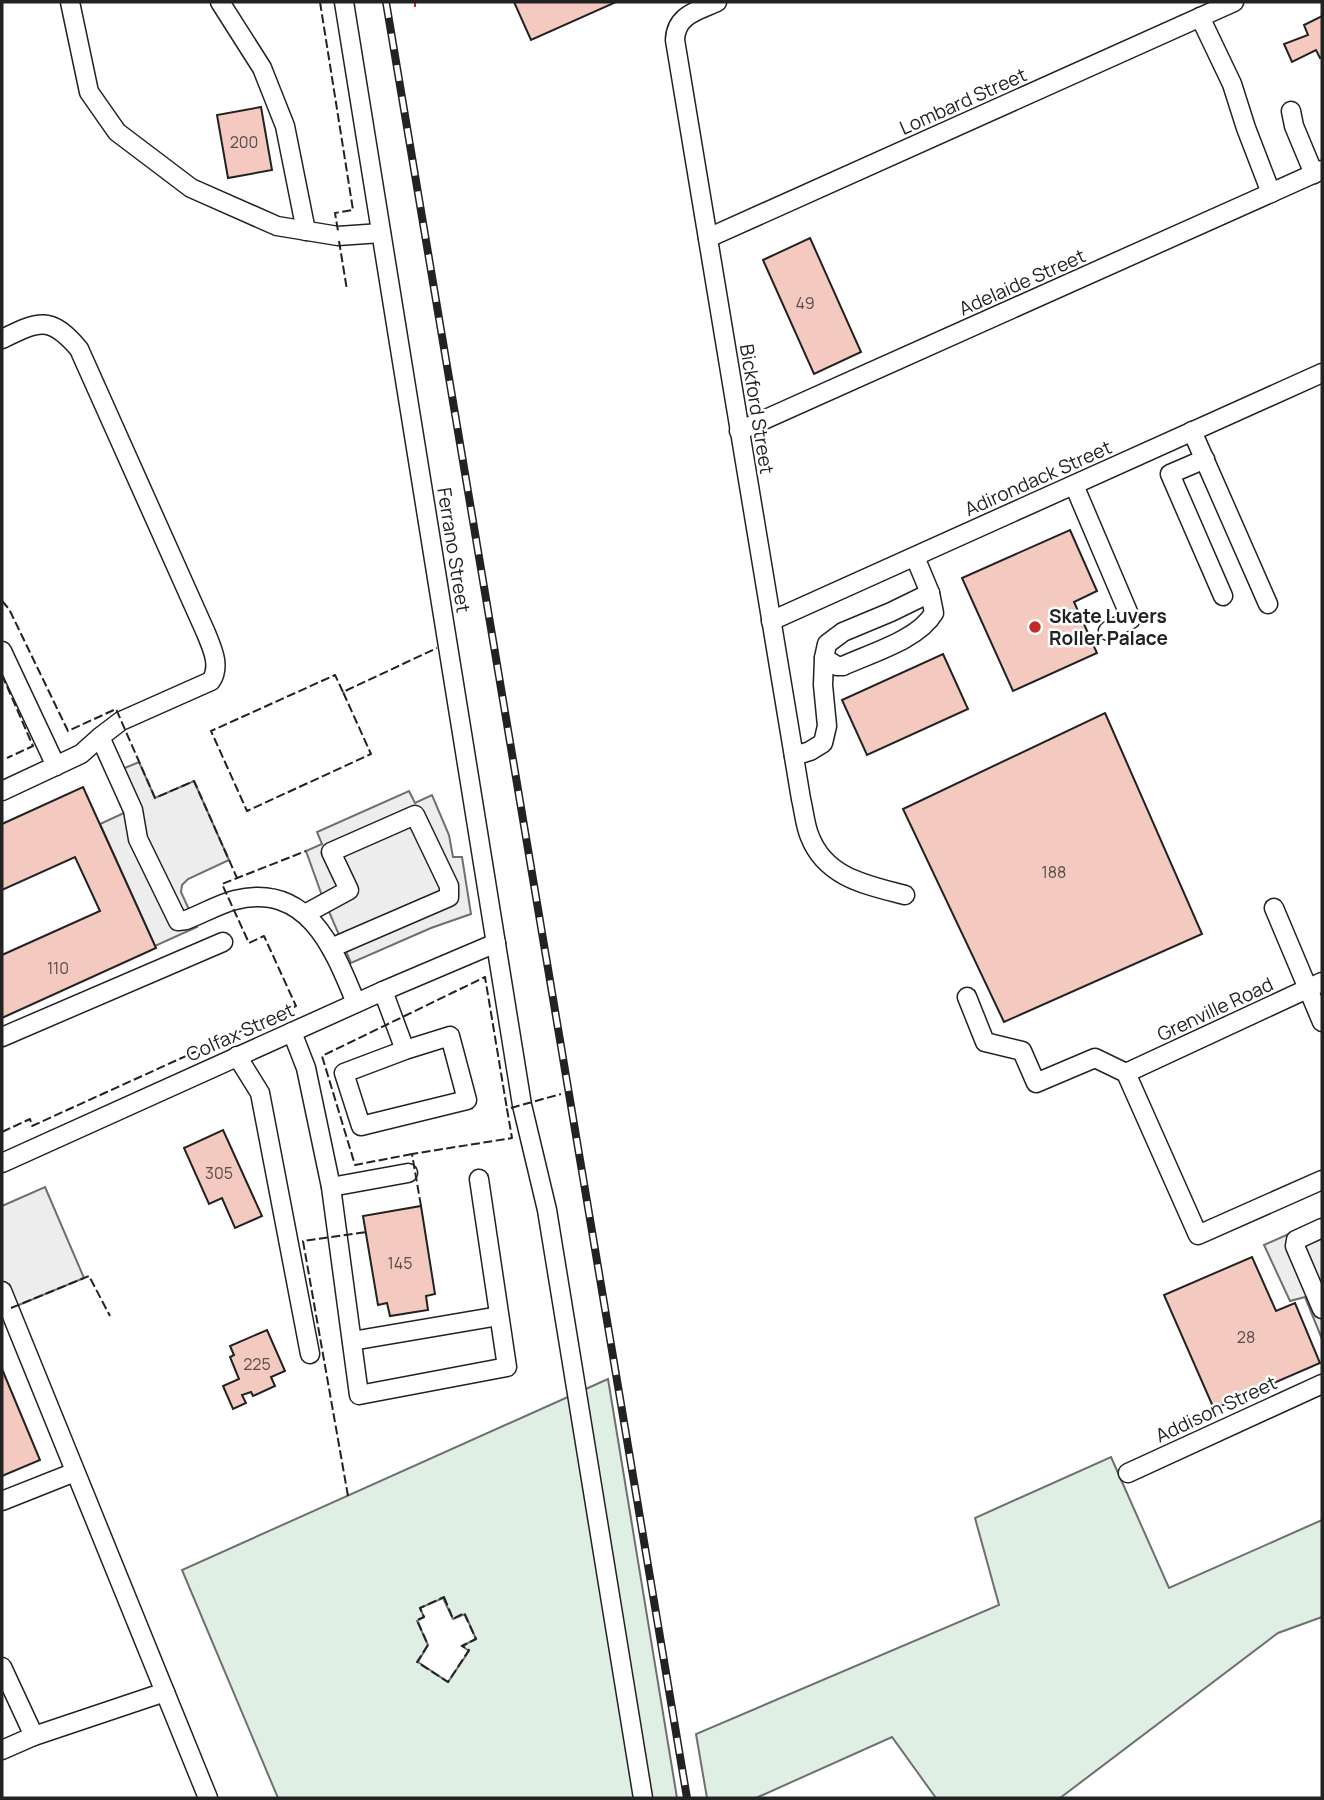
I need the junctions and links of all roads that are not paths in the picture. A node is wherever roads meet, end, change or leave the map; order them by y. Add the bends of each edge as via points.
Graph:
1 (70, 2) edge
2 (220, 2) edge
3 (344, 2) edge
4 (717, 2) edge
5 (1234, 2) edge
6 (1200, 17) junction
7 (1291, 111) dead end
8 (1318, 172) edge
9 (1271, 193) junction
10 (306, 231) junction
11 (381, 233) junction
12 (708, 238) junction
13 (2, 339) edge
14 (1322, 373) edge
15 (740, 431) junction
16 (1192, 431) junction
17 (1205, 459) junction
18 (1074, 485) junction
19 (915, 556) junction
20 (930, 593) junction
21 (1223, 596) dead end
22 (1268, 604) dead end
23 (771, 621) junction
24 (1108, 631) dead end
25 (2, 651) edge
26 (824, 657) junction
27 (100, 737) junction
28 (794, 756) junction
29 (57, 766) junction
30 (2, 791) edge
31 (905, 895) dead end
32 (1274, 908) dead end
33 (305, 914) junction
34 (223, 942) dead end
35 (496, 943) junction
36 (331, 948) junction
37 (1315, 986) edge
38 (383, 991) junction
39 (967, 998) dead end
40 (356, 1003) junction
41 (1322, 1022) edge
42 (292, 1032) junction
43 (2, 1037) edge
44 (405, 1050) junction
45 (237, 1056) junction
46 (1126, 1073) junction
47 (2, 1163) edge
48 (408, 1173) dead end
49 (479, 1179) dead end
50 (1322, 1180) edge
51 (331, 1187) junction
52 (1322, 1228) edge
53 (2, 1291) edge
54 (1322, 1309) edge
55 (499, 1316) junction
56 (352, 1341) junction
57 (310, 1354) dead end
58 (1322, 1384) edge
59 (75, 1472) junction
60 (1128, 1473) dead end
61 (2, 1501) edge
62 (2, 1667) edge
63 (165, 1692) junction
64 (34, 1737) junction
65 (2, 1750) edge
66 (208, 1798) edge
67 (643, 1798) edge

1 - 10 street via 89,92 117,132 191,188 277,226
2 - 10 street via 262,68 285,126
3 - 11 street, Ferrano Street
4 - 12 street, Bickford Street via 687,15 677,26 675,40
5 - 6 street, Lombard Street
6 - 9 street via 1232,84
6 - 12 street, Lombard Street
7 - 8 street via 1293,125
8 - 9 street, Adelaide Street
9 - 15 street, Adelaide Street
10 - 11 street via 338,236
11 - 35 street, Ferrano Street
12 - 15 street, Bickford Street
13 - 27 street via 44,323 65,332 79,349 215,656 216,674 211,681 121,722
14 - 16 street, Adirondack Street
15 - 23 street, Bickford Street
16 - 17 street
16 - 18 street, Adirondack Street
17 - 21 street via 1170,474
17 - 22 street
18 - 19 street, Adirondack Street
18 - 24 street via 1131,619
19 - 20 street
19 - 23 street, Adirondack Street
20 - 26 street via 843,632 827,645
20 - 26 street via 934,613 917,632 843,666
23 - 28 street, Bickford Street
25 - 29 street
26 - 28 street via 827,726 823,743
27 - 29 street
27 - 33 street via 133,810 138,839 178,921 248,898 270,897
28 - 31 street, Bickford Street via 810,837 825,862 853,881
29 - 30 street
32 - 37 street
33 - 36 street
33 - 36 street via 349,890 331,852 415,815 449,886 449,897
34 - 43 street
35 - 38 street, Colfax Street
35 - 67 street, Ferrano Street via 522,1105 547,1210
36 - 40 street
37 - 41 street
37 - 46 street, Grenville Road
38 - 40 street, Colfax Street
38 - 44 street
39 - 46 street via 985,1042 1022,1051 1036,1083 1095,1058
40 - 42 street, Colfax Street
42 - 45 street, Colfax Street
42 - 51 street via 306,1068
44 - 44 street via 344,1073 361,1126 467,1100 450,1036
45 - 47 street, Colfax Street
45 - 57 street via 260,1093
46 - 50 street via 1198,1235
48 - 51 street
49 - 55 street
51 - 56 street
52 - 54 street via 1296,1240 1295,1246
53 - 59 street
55 - 56 street
55 - 56 street via 507,1367 359,1395
58 - 60 street, Addison Street
59 - 61 street
59 - 63 street
62 - 64 street
63 - 64 street
63 - 66 street
64 - 65 street

